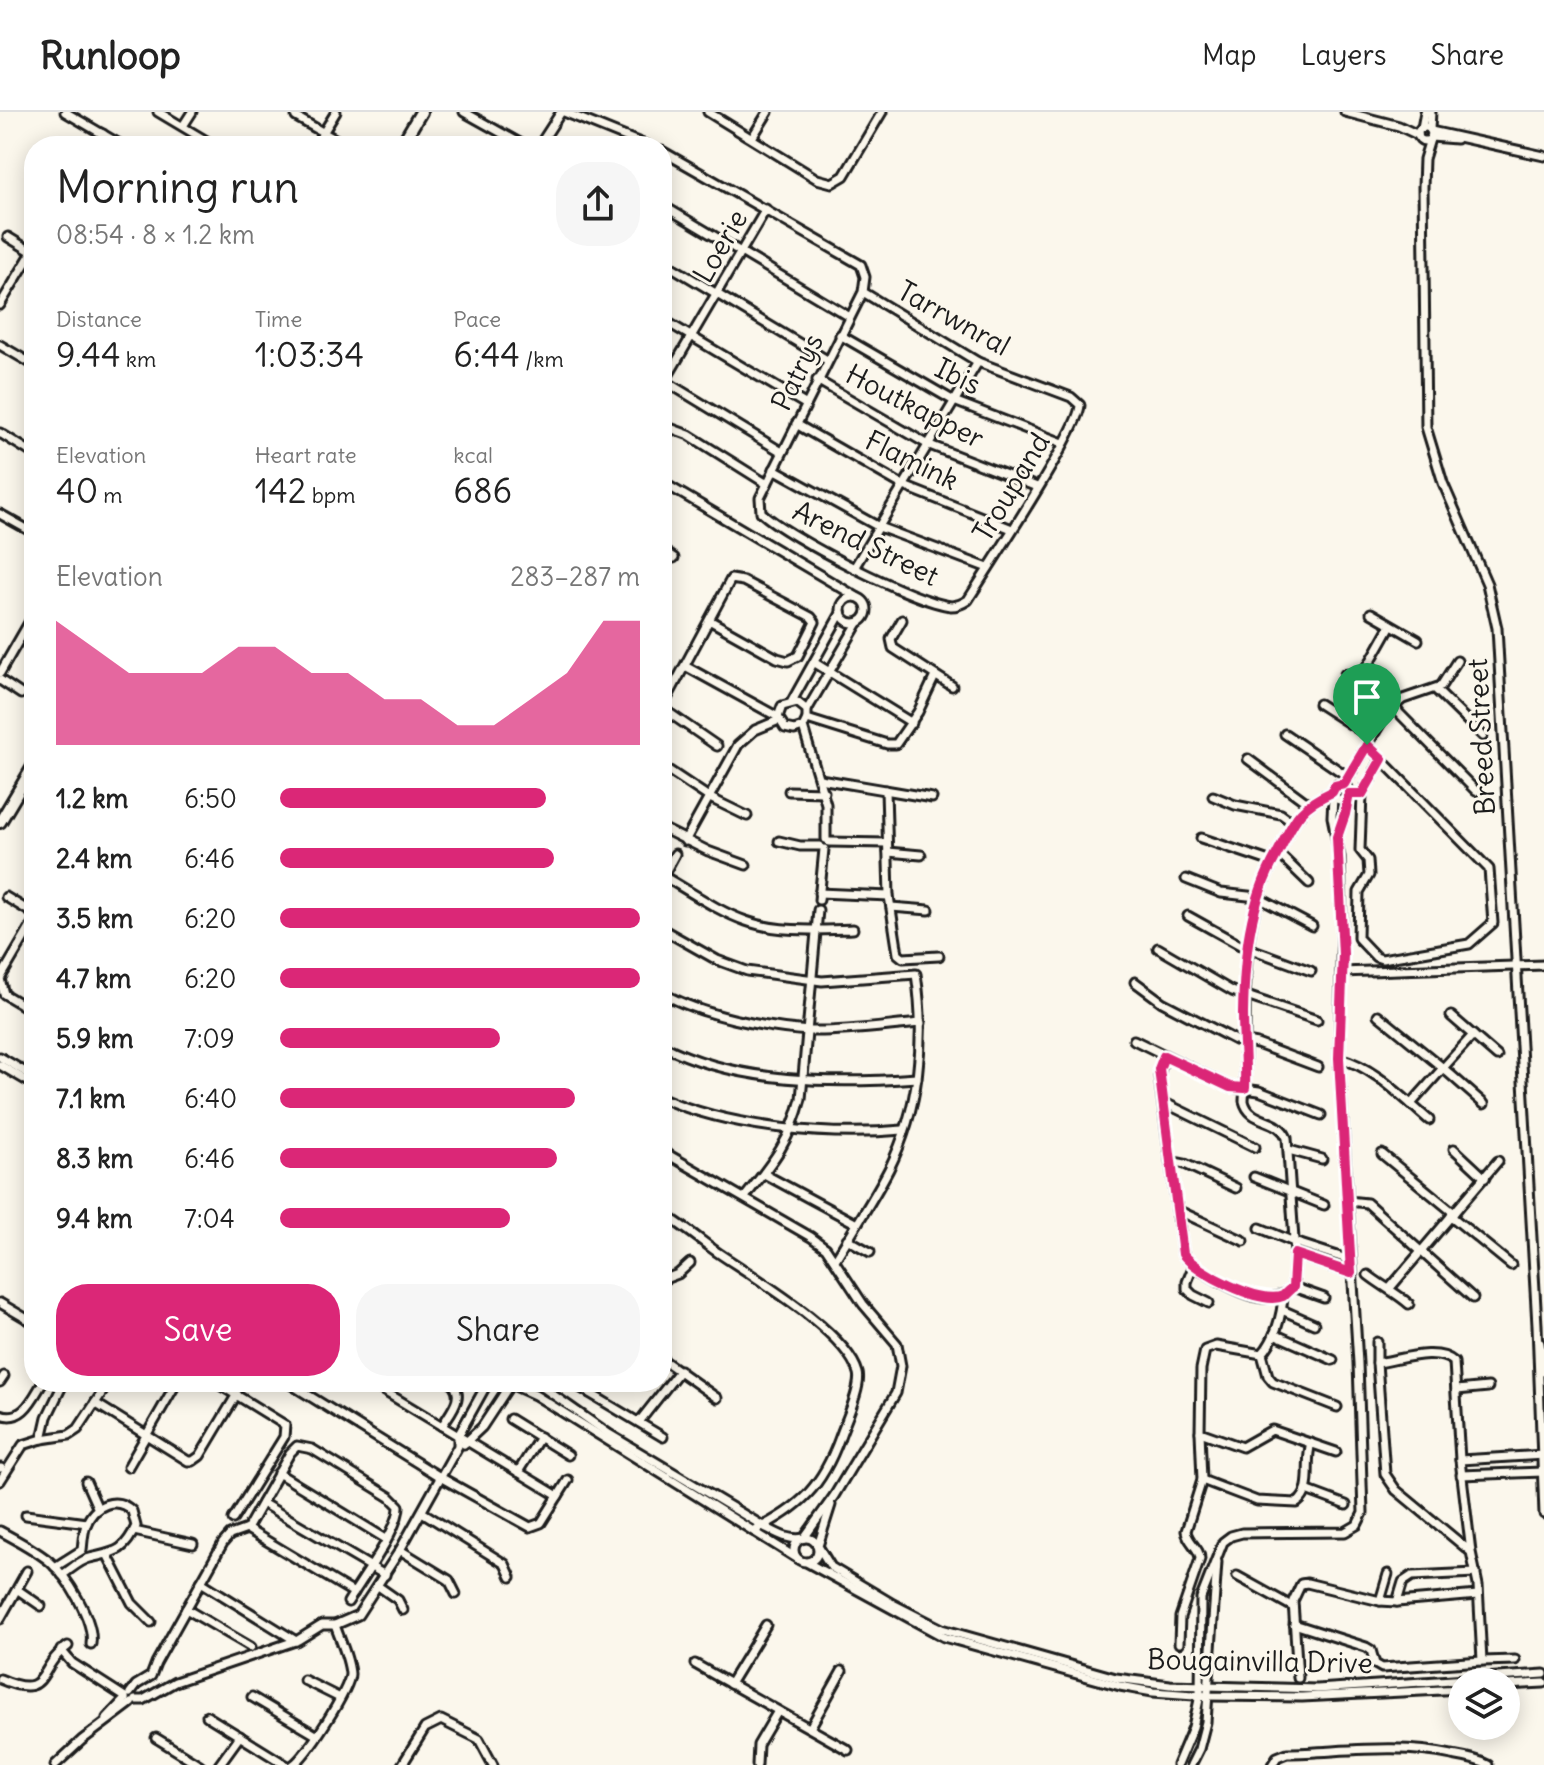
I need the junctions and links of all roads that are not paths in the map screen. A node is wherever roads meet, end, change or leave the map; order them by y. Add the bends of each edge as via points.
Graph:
1 (65, 112) edge
2 (158, 112) edge
3 (192, 112) edge
4 (336, 112) edge
5 (421, 112) edge
6 (464, 112) edge
7 (562, 112) edge
8 (708, 112) edge
9 (768, 112) edge
10 (882, 112) edge
11 (1345, 112) edge
12 (1428, 112) edge
13 (296, 117) dead end
14 (183, 126) junction
15 (323, 132) junction
16 (1425, 133) junction
17 (103, 134) joint
18 (106, 136) edge
19 (199, 136) edge
20 (321, 136) edge
21 (330, 136) edge
22 (407, 136) edge
23 (507, 136) edge
24 (546, 136) edge
25 (623, 136) edge
26 (752, 138) junction
27 (1544, 156) edge
28 (672, 157) edge
29 (766, 209) junction
30 (672, 211) edge
31 (8, 237) dead end
32 (24, 246) edge
33 (742, 253) junction
34 (24, 266) edge
35 (672, 267) edge
36 (863, 292) junction
37 (717, 295) junction
38 (0, 305) edge
39 (850, 317) junction
40 (672, 325) edge
41 (840, 335) junction
42 (692, 338) junction
43 (0, 345) edge
44 (24, 359) edge
45 (827, 360) junction
46 (978, 362) junction
47 (672, 370) edge
48 (817, 380) junction
49 (672, 389) edge
50 (1071, 397) joint
51 (954, 401) junction
52 (805, 404) junction
53 (796, 424) junction
54 (672, 429) edge
55 (0, 433) edge
56 (1063, 443) junction
57 (927, 444) junction
58 (24, 448) edge
59 (782, 452) junction
60 (774, 469) junction
61 (767, 484) junction
62 (904, 486) junction
63 (1037, 487) junction
64 (672, 488) edge
65 (760, 498) joint
66 (0, 514) edge
67 (24, 527) edge
68 (879, 527) junction
69 (1012, 529) junction
70 (854, 568) junction
71 (988, 568) junction
72 (831, 582) junction
73 (857, 597) junction
74 (968, 600) joint
75 (845, 601) junction
76 (841, 613) junction
77 (1371, 613) dead end
78 (709, 620) junction
79 (902, 620) dead end
80 (858, 623) junction
81 (1391, 625) junction
82 (24, 633) edge
83 (1418, 640) dead end
84 (1457, 661) dead end
85 (815, 663) junction
86 (685, 666) junction
87 (0, 673) edge
88 (831, 673) junction
89 (1345, 674) dead end
90 (935, 676) junction
91 (0, 680) edge
92 (1360, 680) junction
93 (952, 686) dead end
94 (672, 690) edge
95 (1436, 690) junction
96 (21, 694) dead end
97 (792, 701) junction
98 (1319, 704) dead end
99 (1395, 705) junction
100 (672, 715) edge
101 (779, 718) junction
102 (806, 719) junction
103 (912, 723) junction
104 (1285, 734) dead end
105 (1483, 736) dead end
106 (1370, 742) junction
107 (717, 746) dead end
108 (1248, 759) dead end
109 (1382, 759) junction
110 (672, 773) edge
111 (820, 779) junction
112 (1345, 780) junction
113 (24, 782) edge
114 (886, 790) junction
115 (789, 791) dead end
116 (1476, 791) dead end
117 (824, 792) junction
118 (1333, 794) junction
119 (1362, 794) junction
120 (1213, 796) dead end
121 (1347, 796) junction
122 (710, 798) junction
123 (932, 798) dead end
124 (1310, 805) junction
125 (747, 816) dead end
126 (0, 822) edge
127 (1292, 822) junction
128 (672, 834) edge
129 (1337, 837) junction
130 (1201, 838) dead end
131 (685, 841) junction
132 (779, 841) dead end
133 (825, 844) junction
134 (888, 848) junction
135 (1278, 853) junction
136 (675, 854) dead end
137 (921, 855) dead end
138 (672, 859) edge
139 (1272, 862) junction
140 (746, 865) dead end
141 (672, 876) edge
142 (1186, 879) dead end
143 (1309, 883) dead end
144 (889, 896) junction
145 (6, 897) dead end
146 (1257, 897) junction
147 (891, 907) junction
148 (24, 908) edge
149 (818, 910) dead end
150 (929, 910) dead end
151 (1188, 916) dead end
152 (1312, 926) dead end
153 (853, 929) dead end
154 (816, 930) junction
155 (672, 934) edge
156 (24, 937) edge
157 (1158, 948) dead end
158 (1248, 948) junction
159 (939, 956) dead end
160 (1544, 965) edge
161 (1516, 966) junction
162 (1311, 971) dead end
163 (1341, 972) junction
164 (812, 980) junction
165 (1135, 982) dead end
166 (1244, 995) junction
167 (672, 997) edge
168 (24, 1006) edge
169 (1378, 1015) dead end
170 (1451, 1016) dead end
171 (1317, 1020) dead end
172 (921, 1023) junction
173 (808, 1031) junction
174 (1473, 1035) junction
175 (1134, 1040) dead end
176 (1245, 1042) junction
177 (672, 1049) edge
178 (1164, 1056) junction
179 (1497, 1056) dead end
180 (0, 1057) edge
181 (1339, 1058) junction
182 (0, 1065) edge
183 (1318, 1067) dead end
184 (1443, 1068) junction
185 (24, 1071) edge
186 (917, 1078) junction
187 (24, 1079) edge
188 (804, 1080) junction
189 (1245, 1088) junction
190 (672, 1102) edge
191 (1163, 1102) junction
192 (1411, 1104) junction
193 (1484, 1104) dead end
194 (1321, 1115) dead end
195 (1429, 1120) dead end
196 (793, 1128) junction
197 (903, 1130) junction
198 (1255, 1147) dead end
199 (1454, 1149) dead end
200 (1289, 1150) junction
201 (1382, 1154) dead end
202 (672, 1157) edge
203 (1322, 1159) dead end
204 (1170, 1161) junction
205 (1498, 1161) dead end
206 (764, 1174) junction
207 (1254, 1177) dead end
208 (1485, 1178) junction
209 (1236, 1188) dead end
210 (1290, 1193) junction
211 (745, 1197) junction
212 (1348, 1201) junction
213 (1324, 1205) dead end
214 (1177, 1210) junction
215 (1452, 1214) junction
216 (672, 1220) edge
217 (857, 1224) junction
218 (1260, 1228) dead end
219 (847, 1239) junction
220 (1244, 1241) dead end
221 (1294, 1242) junction
222 (870, 1252) dead end
223 (1420, 1252) junction
224 (1295, 1254) junction
225 (835, 1260) junction
226 (1350, 1260) junction
227 (690, 1263) dead end
228 (1511, 1265) dead end
229 (1193, 1267) junction
230 (1351, 1273) junction
231 (1368, 1275) dead end
232 (672, 1276) edge
233 (1293, 1287) junction
234 (1390, 1288) junction
235 (1283, 1296) junction
236 (1324, 1298) dead end
237 (1473, 1298) dead end
238 (0, 1303) edge
239 (1209, 1303) dead end
240 (1409, 1304) dead end
241 (1282, 1310) junction
242 (24, 1317) edge
243 (1314, 1324) dead end
244 (1537, 1325) junction
245 (1274, 1334) junction
246 (1377, 1342) dead end
247 (1262, 1354) junction
248 (1333, 1360) dead end
249 (1377, 1363) junction
250 (672, 1365) edge
251 (680, 1370) junction
252 (1544, 1372) edge
253 (672, 1380) edge
254 (1488, 1387) dead end
255 (1457, 1390) junction
256 (37, 1392) edge
257 (59, 1392) edge
258 (102, 1392) edge
259 (171, 1392) edge
260 (233, 1392) edge
261 (311, 1392) edge
262 (386, 1392) edge
263 (457, 1392) edge
264 (482, 1392) edge
265 (508, 1392) edge
266 (528, 1392) edge
267 (549, 1392) edge
268 (663, 1392) edge
269 (590, 1393) edge
270 (237, 1394) junction
271 (717, 1398) dead end
272 (95, 1403) junction
273 (1337, 1407) dead end
274 (0, 1414) edge
275 (510, 1419) dead end
276 (639, 1422) junction
277 (442, 1426) junction
278 (1200, 1432) junction
279 (147, 1436) junction
280 (458, 1436) junction
281 (540, 1437) junction
282 (663, 1437) dead end
283 (42, 1439) junction
284 (468, 1442) junction
285 (1311, 1443) junction
286 (458, 1446) junction
287 (1336, 1452) dead end
288 (568, 1455) dead end
289 (1542, 1455) edge
290 (1460, 1460) junction
291 (128, 1467) dead end
292 (518, 1472) junction
293 (1543, 1472) edge
294 (278, 1473) junction
295 (1461, 1475) junction
296 (440, 1477) junction
297 (568, 1480) dead end
298 (1202, 1480) junction
299 (0, 1481) edge
300 (86, 1482) dead end
301 (1306, 1490) junction
302 (558, 1496) junction
303 (834, 1496) junction
304 (262, 1503) junction
305 (1346, 1505) dead end
306 (98, 1509) junction
307 (422, 1512) junction
308 (1544, 1514) edge
309 (26, 1515) dead end
310 (233, 1519) dead end
311 (87, 1523) junction
312 (763, 1526) junction
313 (247, 1529) junction
314 (0, 1531) edge
315 (134, 1531) junction
316 (753, 1531) junction
317 (804, 1538) junction
318 (386, 1539) junction
319 (193, 1544) dead end
320 (818, 1546) junction
321 (400, 1550) junction
322 (1471, 1552) junction
323 (108, 1556) junction
324 (1217, 1556) junction
325 (798, 1559) junction
326 (66, 1560) junction
327 (808, 1563) junction
328 (55, 1567) junction
329 (370, 1567) junction
330 (72, 1569) junction
331 (27, 1571) dead end
332 (1476, 1573) junction
333 (1388, 1574) dead end
334 (62, 1575) junction
335 (385, 1575) junction
336 (1237, 1576) dead end
337 (511, 1577) dead end
338 (201, 1582) junction
339 (378, 1586) junction
340 (18, 1590) junction
341 (354, 1593) junction
342 (456, 1594) dead end
343 (1478, 1595) junction
344 (1380, 1601) junction
345 (348, 1602) dead end
346 (1397, 1602) junction
347 (41, 1606) dead end
348 (1293, 1607) junction
349 (186, 1609) junction
350 (403, 1610) dead end
351 (0, 1619) edge
352 (151, 1622) dead end
353 (1294, 1624) junction
354 (335, 1625) junction
355 (766, 1625) dead end
356 (296, 1641) junction
357 (1179, 1643) dead end
358 (91, 1644) dead end
359 (976, 1644) junction
360 (251, 1647) dead end
361 (1515, 1660) dead end
362 (1482, 1661) junction
363 (695, 1664) dead end
364 (842, 1671) dead end
365 (1544, 1674) edge
366 (1298, 1678) dead end
367 (0, 1679) edge
368 (304, 1680) dead end
369 (1544, 1683) edge
370 (730, 1684) junction
371 (1520, 1684) edge
372 (1448, 1690) edge
373 (1204, 1691) junction
374 (252, 1697) dead end
375 (129, 1698) junction
376 (340, 1698) junction
377 (778, 1711) junction
378 (207, 1716) dead end
379 (810, 1728) junction
380 (1191, 1734) junction
381 (316, 1735) junction
382 (240, 1736) junction
383 (156, 1738) dead end
384 (1202, 1738) junction
385 (848, 1750) dead end
386 (55, 1765) edge
387 (200, 1765) edge
388 (219, 1765) edge
389 (286, 1765) edge
390 (293, 1765) edge
391 (402, 1765) edge
392 (493, 1765) edge
393 (757, 1765) edge
394 (1177, 1765) edge
395 (1191, 1765) edge
396 (1272, 1765) edge
397 (1488, 1765) edge

1 - 17 street
2 - 14 street
3 - 14 street
4 - 15 street
5 - 22 street
6 - 23 street
7 - 24 street
7 - 25 street
8 - 26 street
9 - 26 street
10 - 26 street via 844,176 832,183
11 - 16 street
12 - 16 street, Breed Street
13 - 15 street
14 - 19 street
15 - 20 street
15 - 21 street
16 - 27 street
16 - 161 street, Breed Street via 1426,427 1496,616
17 - 18 street
28 - 29 street
29 - 33 street, Loerie
29 - 36 street via 861,265
30 - 33 street
31 - 32 street
33 - 37 street, Loerie
33 - 39 street
34 - 38 street
35 - 37 street, Houtkapper
36 - 39 street, Patrys
36 - 46 street, Tarrwnral
37 - 42 street, Loerie
37 - 45 street, Houtkapper
39 - 41 street, Patrys
40 - 42 street
41 - 45 street, Patrys
41 - 51 street, Ibis
42 - 47 street, Loerie
42 - 52 street
43 - 44 street
45 - 48 street, Patrys
46 - 50 street, Tarrwnral
46 - 51 street
48 - 52 street, Patrys
48 - 57 street, Houtkapper
49 - 59 street
50 - 56 street, Troupand via 1080,410
51 - 56 street, Ibis
51 - 57 street
52 - 53 street, Patrys
53 - 59 street, Patrys
53 - 62 street, Flamink
54 - 61 street, Arend Street
55 - 58 street
56 - 63 street, Troupand
57 - 62 street
57 - 63 street, Houtkapper
59 - 60 street, Patrys
60 - 61 street, Patrys
60 - 68 street
61 - 65 street, Patrys
62 - 68 street
62 - 69 street, Flamink
63 - 69 street, Troupand
64 - 72 street
65 - 70 street, Arend Street via 767,518
66 - 67 street
68 - 70 street
68 - 71 street
69 - 71 street, Troupand
70 - 74 street, Arend Street via 940,604 956,606
71 - 74 street, Troupand
72 - 73 street
72 - 75 street
73 - 75 street
73 - 80 street via 868,610
75 - 76 street
76 - 80 street via 849,623
76 - 85 street
77 - 81 street
78 - 78 street via 735,578 815,622 798,656 788,661
78 - 86 street
79 - 90 street via 890,644
80 - 88 street
81 - 83 street
81 - 92 street
82 - 87 street
84 - 95 street
85 - 88 street
85 - 97 street
86 - 94 street
86 - 101 street
88 - 102 street
88 - 103 street
89 - 92 street
90 - 93 street
90 - 103 street
91 - 96 street
92 - 99 street
95 - 99 street
95 - 105 street
97 - 101 street via 782,706
97 - 102 street via 801,703
98 - 106 street
99 - 106 street
99 - 116 street
100 - 107 street
101 - 102 street via 789,730
101 - 122 street via 738,745
102 - 103 street via 893,744
102 - 111 street
104 - 112 street
106 - 109 street
106 - 112 street
108 - 124 street
109 - 119 street
109 - 119 street via 1489,869 1493,923 1469,944 1382,959 1358,938 1359,892 1369,875 1368,860 1360,850
110 - 122 street
111 - 114 street
111 - 117 street
112 - 118 street
112 - 121 street
113 - 126 street
114 - 123 street
114 - 134 street
115 - 117 street
117 - 133 street
118 - 121 street via 1339,800
118 - 124 street
118 - 129 street
119 - 121 street
120 - 127 street via 1281,814
121 - 129 street
122 - 125 street
122 - 131 street
124 - 127 street
127 - 135 street
128 - 131 street
129 - 163 street
130 - 139 street
131 - 140 street
132 - 133 street
133 - 134 street
133 - 144 street via 819,896
134 - 137 street
134 - 144 street
135 - 139 street
135 - 143 street
136 - 138 street
139 - 146 street
141 - 154 street via 744,920
142 - 146 street via 1221,893
144 - 147 street
145 - 148 street
146 - 152 street
146 - 158 street
147 - 150 street
147 - 159 street via 900,956
149 - 154 street
151 - 158 street
153 - 154 street
154 - 164 street
155 - 164 street via 732,967
156 - 168 street via 0,979 4,994
157 - 166 street
158 - 162 street
158 - 166 street
160 - 161 street
161 - 163 street
161 - 244 street, Breed Street
163 - 181 street
164 - 172 street via 916,974
164 - 173 street
165 - 176 street via 1190,1018
166 - 171 street
166 - 176 street
167 - 173 street via 716,1016
169 - 184 street
170 - 174 street
172 - 173 street
172 - 186 street
173 - 188 street
174 - 179 street
174 - 184 street
175 - 178 street
176 - 183 street
176 - 189 street
177 - 188 street via 713,1066
178 - 189 street via 1230,1087
178 - 191 street via 1159,1076
180 - 185 street
181 - 192 street via 1368,1071
181 - 212 street
182 - 187 street
184 - 192 street
184 - 193 street
186 - 188 street
186 - 197 street
188 - 196 street
189 - 194 street
189 - 200 street via 1246,1109 1281,1127
190 - 196 street via 706,1115
191 - 198 street
191 - 204 street
192 - 195 street
196 - 197 street via 853,1134
196 - 206 street
197 - 217 street via 888,1170
199 - 208 street
200 - 203 street
200 - 210 street
201 - 215 street
202 - 211 street
204 - 209 street
204 - 214 street
205 - 208 street
206 - 211 street
206 - 217 street
207 - 210 street
208 - 215 street
210 - 213 street
210 - 221 street
211 - 225 street via 811,1237
212 - 223 street via 1367,1203
212 - 226 street
214 - 220 street
214 - 229 street via 1182,1250
215 - 223 street
215 - 228 street
216 - 312 street via 813,1317 851,1358 859,1375 823,1475 792,1510
217 - 219 street
218 - 221 street
219 - 222 street
219 - 225 street
221 - 224 street
221 - 226 street
223 - 234 street
223 - 237 street
224 - 230 street
224 - 233 street
225 - 303 street via 887,1330 900,1351 901,1366 898,1386
226 - 230 street
227 - 232 street
229 - 235 street via 1256,1297
229 - 239 street via 1187,1289
230 - 324 street via 1365,1496 1360,1520 1337,1533 1235,1534 1223,1542
231 - 234 street
233 - 235 street
233 - 236 street
234 - 240 street
235 - 241 street
238 - 242 street
241 - 243 street
241 - 245 street
244 - 252 street, Breed Street
244 - 289 street, Breed Street
245 - 247 street
245 - 248 street
246 - 249 street
247 - 273 street via 1273,1382
247 - 278 street via 1216,1346 1205,1350
249 - 255 street via 1444,1355 1454,1362
249 - 322 street via 1385,1474 1396,1490
250 - 251 street
251 - 253 street
251 - 271 street
254 - 255 street
255 - 290 street
256 - 274 street via 19,1414
257 - 283 street
258 - 272 street
259 - 279 street
260 - 270 street
261 - 296 street
262 - 277 street
263 - 277 street
264 - 280 street
265 - 284 street
266 - 316 street, Bougainvilla Drive
267 - 312 street, Bougainvilla Drive
268 - 276 street
269 - 276 street
270 - 279 street via 193,1461
270 - 310 street via 282,1421 286,1430
272 - 279 street
272 - 283 street via 73,1432
275 - 281 street
276 - 282 street
277 - 280 street
278 - 285 street via 1242,1447 1272,1430
278 - 298 street
279 - 291 street
280 - 284 street
280 - 286 street
281 - 288 street
281 - 292 street
283 - 299 street via 20,1449
284 - 286 street
284 - 292 street
285 - 287 street
285 - 301 street
286 - 296 street
289 - 290 street
289 - 293 street, Breed Street
290 - 295 street
292 - 302 street
293 - 295 street
293 - 308 street, Breed Street
294 - 304 street
294 - 318 street
294 - 318 street via 297,1446 325,1457 396,1502 399,1515
295 - 322 street
296 - 302 street via 530,1527 541,1523
296 - 307 street
297 - 302 street
298 - 301 street via 1267,1502 1297,1503
298 - 357 street via 1186,1531 1200,1559 1180,1617
300 - 306 street
301 - 305 street
303 - 317 street
303 - 320 street
304 - 313 street
304 - 329 street
306 - 311 street
306 - 315 street via 108,1503 124,1504 135,1517
307 - 321 street
307 - 337 street via 505,1564
309 - 311 street
311 - 326 street via 82,1550
312 - 316 street
312 - 317 street, Bougainvilla Drive via 790,1539
313 - 338 street via 226,1538
313 - 341 street
314 - 328 street
315 - 319 street
315 - 323 street
316 - 325 street, Bougainvilla Drive
317 - 320 street, Bougainvilla Drive
317 - 325 street via 794,1549
318 - 329 street
320 - 327 street via 817,1557
320 - 359 street, Bougainvilla Drive via 831,1567
321 - 335 street
321 - 342 street via 449,1580
322 - 332 street
323 - 330 street via 88,1558
323 - 352 street via 132,1603
324 - 373 street
324 - 373 street via 1200,1604
325 - 327 street, Bougainvilla Drive
326 - 328 street
326 - 330 street
327 - 359 street, Bougainvilla Drive via 920,1625
328 - 334 street
329 - 335 street
329 - 341 street
330 - 334 street
331 - 340 street
332 - 343 street
332 - 346 street via 1412,1576 1400,1587
333 - 344 street
334 - 358 street via 91,1625
335 - 339 street
336 - 348 street
338 - 349 street
338 - 356 street
339 - 350 street
339 - 354 street via 358,1615
340 - 347 street
340 - 351 street
341 - 345 street
343 - 346 street
343 - 362 street
344 - 346 street
344 - 348 street via 1307,1583 1297,1588
348 - 353 street
349 - 360 street
349 - 375 street via 151,1676 136,1685
353 - 362 street via 1366,1647 1382,1668
353 - 366 street
354 - 356 street via 322,1625
354 - 376 street via 349,1680
355 - 370 street
356 - 375 street via 175,1682 143,1700
359 - 373 street, Bougainvilla Drive via 1153,1692
361 - 362 street
363 - 370 street
364 - 379 street
365 - 373 street, Bougainvilla Drive
367 - 375 street via 33,1685 64,1648 72,1663
368 - 376 street
369 - 371 street
370 - 377 street
372 - 373 street, Bougainvilla Drive via 1302,1697
373 - 380 street
373 - 384 street
374 - 381 street
375 - 386 street
376 - 381 street
377 - 379 street
377 - 393 street via 758,1745
378 - 382 street
379 - 385 street
380 - 384 street
380 - 394 street
381 - 390 street
382 - 388 street
382 - 389 street
383 - 387 street
384 - 395 street
391 - 392 street via 425,1728 441,1720 479,1739
396 - 397 street via 1287,1753 1401,1747

